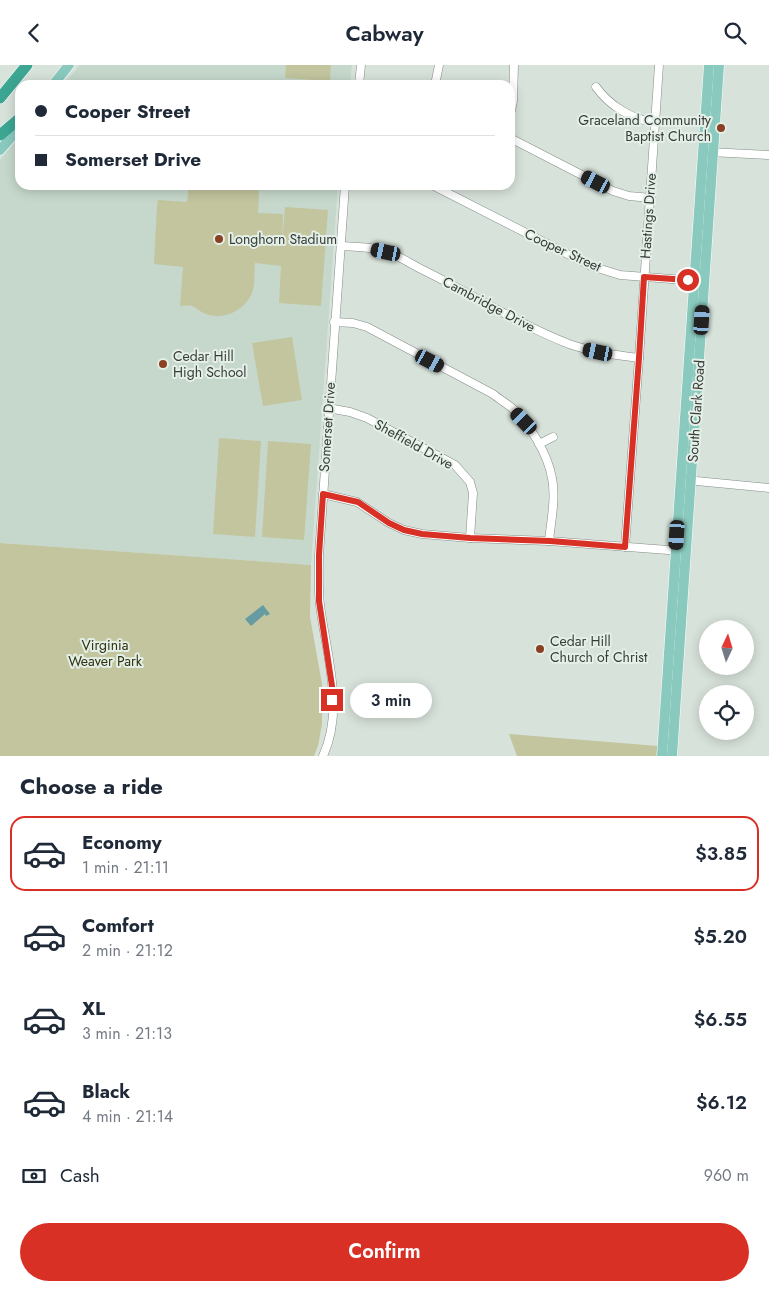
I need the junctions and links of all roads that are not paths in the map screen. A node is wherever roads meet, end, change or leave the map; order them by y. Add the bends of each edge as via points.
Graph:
1 (26, 65) edge
2 (69, 65) edge
3 (361, 65) edge
4 (439, 65) edge
5 (514, 65) edge
6 (659, 65) edge
7 (709, 65) edge
8 (719, 65) edge
9 (57, 80) edge
10 (360, 80) edge
11 (436, 80) edge
12 (514, 80) edge
13 (596, 87) dead end
14 (0, 97) edge
15 (15, 122) edge
16 (654, 122) junction
17 (15, 133) edge
18 (0, 135) edge
19 (515, 141) edge
20 (0, 150) edge
21 (702, 151) junction
22 (713, 153) junction
23 (769, 155) edge
24 (345, 190) edge
25 (442, 190) edge
26 (651, 199) junction
27 (340, 246) junction
28 (644, 277) junction
29 (699, 281) junction
30 (334, 322) junction
31 (639, 358) junction
32 (328, 408) junction
33 (553, 437) dead end
34 (539, 443) junction
35 (686, 480) junction
36 (769, 488) edge
37 (323, 494) junction
38 (470, 538) junction
39 (550, 541) junction
40 (625, 547) junction
41 (681, 551) junction
42 (671, 690) junction
43 (323, 756) edge
44 (662, 756) edge
45 (672, 756) edge

1 - 14 highway
2 - 9 main road
3 - 10 street
4 - 11 street
5 - 12 street
6 - 16 street, Hastings Drive
7 - 21 main road, South Clark Road
8 - 22 main road, South Clark Road
13 - 16 street via 607,99 634,117
15 - 18 highway
16 - 26 street, Hastings Drive
17 - 20 main road
19 - 26 street via 613,191
21 - 22 street
21 - 29 main road, South Clark Road
22 - 23 street
22 - 29 main road, South Clark Road
24 - 27 street, Somerset Drive
25 - 28 street, Cooper Street via 591,267
26 - 28 street, Hastings Drive
27 - 30 street, Somerset Drive
27 - 31 street, Cambridge Drive via 386,252 569,344
28 - 29 street, Cooper Street
28 - 31 street, Hastings Drive
29 - 35 main road, South Clark Road
30 - 32 street, Somerset Drive
30 - 34 street via 366,327 493,394 512,408
31 - 40 street, Hastings Drive
32 - 37 street, Somerset Drive
32 - 38 street, Sheffield Drive via 367,418 455,465 470,482 473,493
33 - 34 street
34 - 39 street via 548,462 554,493
35 - 36 street
35 - 41 main road, South Clark Road
37 - 38 street via 358,502 404,530
37 - 43 street, Somerset Drive via 319,601 333,714 331,734
38 - 39 street
39 - 40 street
40 - 41 street
41 - 42 main road, South Clark Road
42 - 44 main road, South Clark Road
42 - 45 main road, South Clark Road

